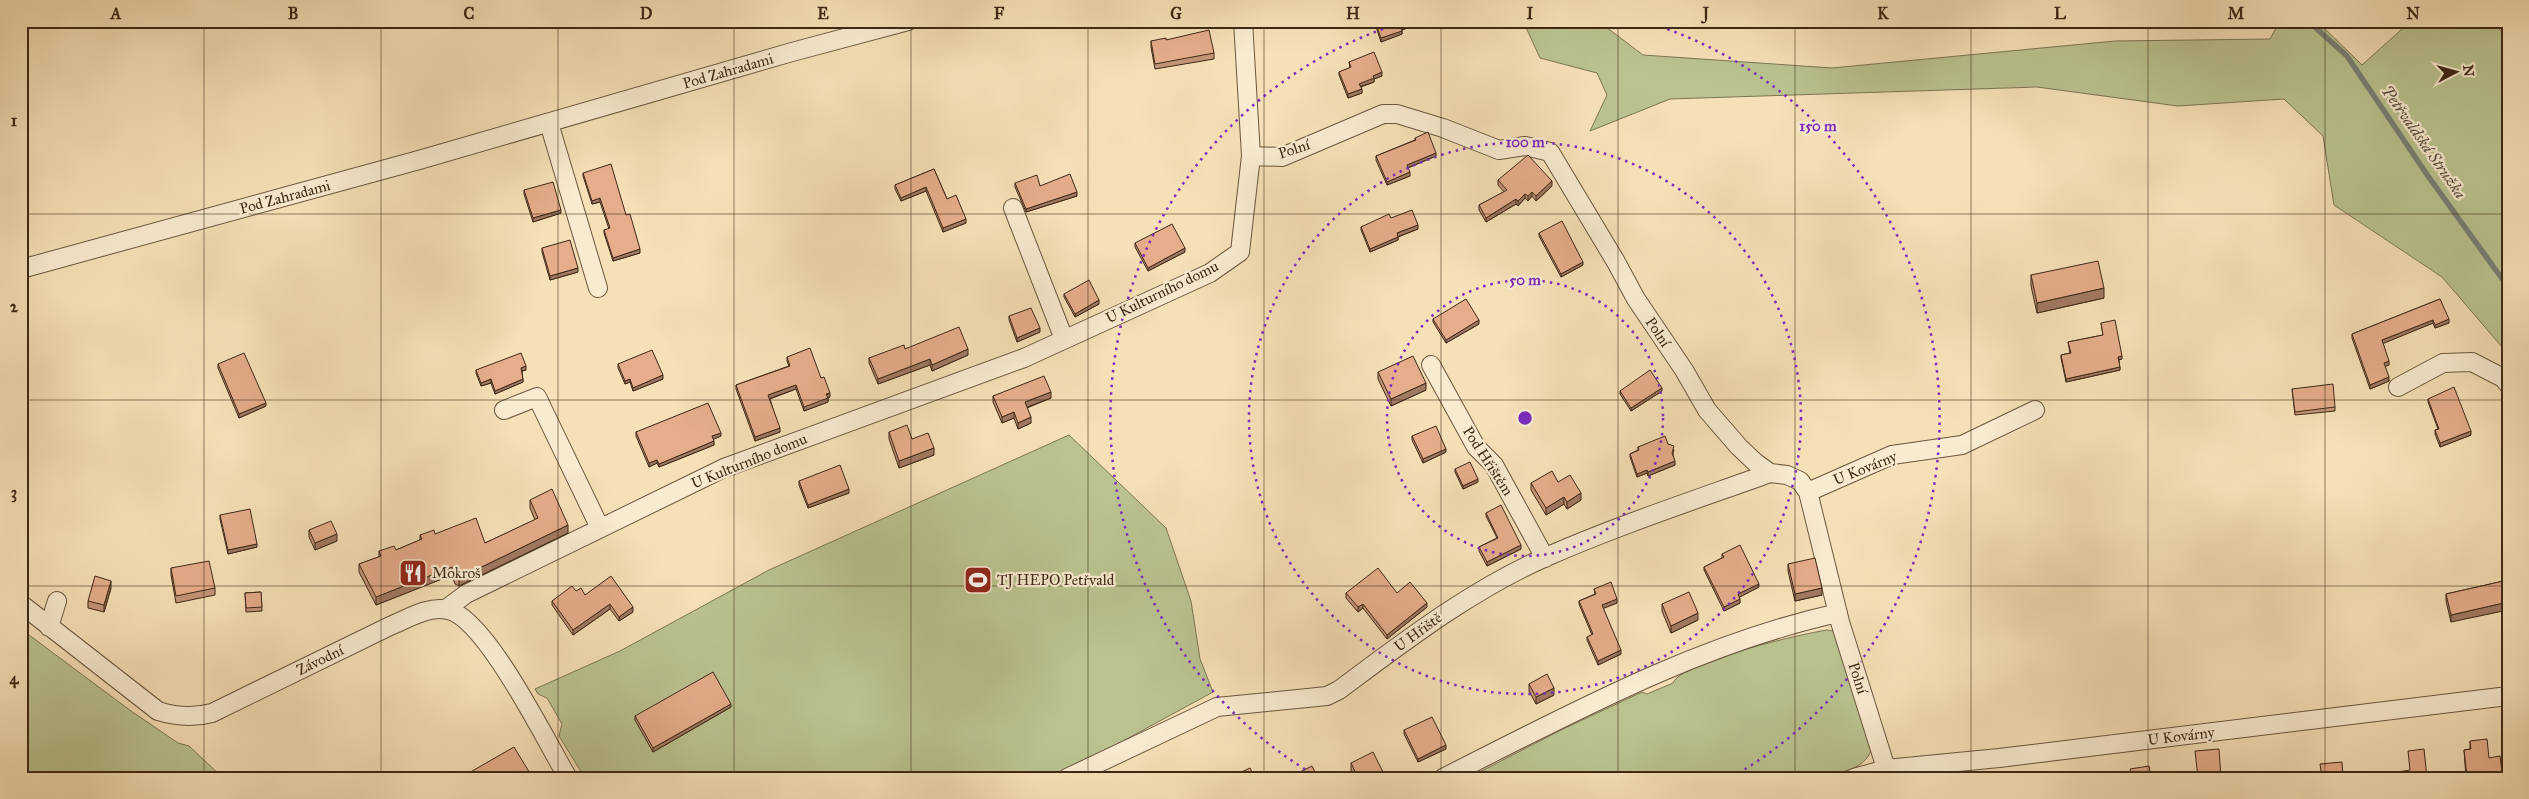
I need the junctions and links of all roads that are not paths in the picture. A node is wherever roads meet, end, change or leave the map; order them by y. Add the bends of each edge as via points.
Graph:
1 (908, 21) edge
2 (1243, 21) edge
3 (549, 123) junction
4 (1251, 156) junction
5 (1013, 208) dead end
6 (21, 269) edge
7 (598, 288) dead end
8 (1064, 339) junction
9 (1430, 365) dead end
10 (2508, 384) edge
11 (2398, 387) dead end
12 (504, 410) dead end
13 (2035, 410) dead end
14 (1770, 473) junction
15 (1808, 492) junction
16 (600, 528) junction
17 (1545, 558) junction
18 (57, 601) dead end
19 (21, 604) edge
20 (446, 609) junction
21 (1838, 613) junction
22 (49, 627) junction
23 (2508, 696) edge
24 (1888, 773) edge
25 (568, 778) edge
26 (1067, 778) edge
27 (1443, 778) edge
28 (1854, 778) edge

1 - 3 street, Pod Zahradami
2 - 4 street, U Kulturního domu
3 - 6 street, Pod Zahradami
3 - 7 street
4 - 8 street, U Kulturního domu via 1240,252 1210,273
4 - 14 street, Polní via 1282,157 1382,114 1397,114 1444,128 1499,150 1525,146 1550,152 1636,299 1707,410 1739,447
5 - 8 street
8 - 16 street, U Kulturního domu via 1024,358 724,468
9 - 17 street, Pod Hřištěm via 1476,447 1494,465
10 - 11 street via 2503,378 2472,362 2443,363
12 - 16 street via 537,397
13 - 15 street, U Kovárny via 1962,445 1892,455
14 - 15 street, Polní via 1788,475
14 - 17 street, U Hřiště
15 - 21 street, Polní
16 - 20 street, U Kulturního domu via 466,594
17 - 26 street, U Hřiště via 1451,608 1327,696 1217,707
18 - 22 street
19 - 22 street, Závodní
20 - 22 street, Závodní via 426,612 390,626 212,713 188,717 158,711
20 - 25 street via 465,619 508,672
21 - 24 street, Polní
21 - 27 street via 1732,642 1579,710
23 - 24 street, U Kovárny
24 - 28 street, U Kovárny

